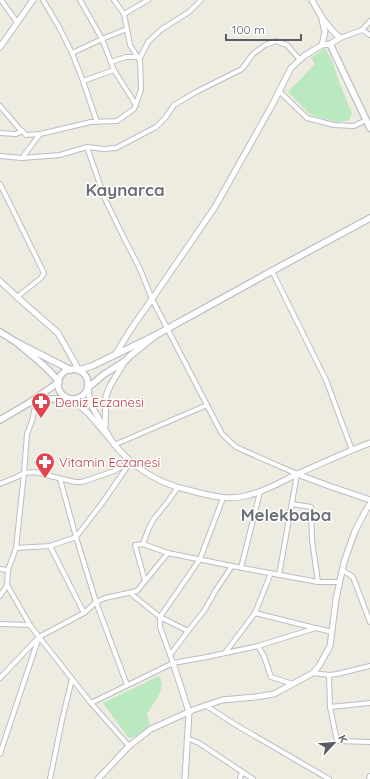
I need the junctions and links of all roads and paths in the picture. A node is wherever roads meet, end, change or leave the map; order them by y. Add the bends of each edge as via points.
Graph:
1 (1, 0) edge
2 (33, 0) edge
3 (43, 0) edge
4 (80, 0) edge
5 (114, 0) edge
6 (136, 0) edge
7 (148, 0) edge
8 (201, 0) edge
9 (312, 0) edge
10 (139, 5) junction
11 (124, 14) junction
12 (321, 17) junction
13 (370, 21) edge
14 (16, 22) junction
15 (127, 29) junction
16 (362, 30) junction
17 (370, 35) edge
18 (340, 38) junction
19 (102, 39) junction
20 (330, 44) junction
21 (322, 45) junction
22 (0, 47) edge
23 (72, 53) junction
24 (137, 57) junction
25 (300, 60) junction
26 (111, 62) junction
27 (141, 63) junction
28 (114, 70) junction
29 (84, 82) junction
30 (279, 91) junction
31 (136, 105) junction
32 (0, 106) edge
33 (366, 120) junction
34 (97, 122) junction
35 (370, 128) edge
36 (22, 131) junction
37 (0, 133) edge
38 (40, 134) junction
39 (87, 147) junction
40 (0, 156) edge
41 (22, 158) junction
42 (0, 184) edge
43 (370, 218) edge
44 (272, 271) junction
45 (0, 281) edge
46 (17, 298) junction
47 (152, 299) junction
48 (168, 329) junction
49 (0, 332) edge
50 (156, 335) junction
51 (16, 342) junction
52 (115, 355) junction
53 (125, 361) junction
54 (71, 370) junction
55 (79, 370) junction
56 (59, 382) junction
57 (88, 388) junction
58 (71, 399) junction
59 (36, 402) junction
60 (29, 403) junction
61 (207, 405) junction
62 (0, 420) edge
63 (105, 428) junction
64 (112, 442) junction
65 (370, 443) edge
66 (352, 450) junction
67 (131, 462) junction
68 (24, 473) junction
69 (297, 474) junction
70 (60, 479) junction
71 (0, 484) edge
72 (178, 487) junction
73 (260, 492) junction
74 (223, 498) junction
75 (370, 500) edge
76 (292, 504) junction
77 (370, 504) edge
78 (76, 537) junction
79 (143, 544) junction
80 (50, 546) junction
81 (16, 548) junction
82 (168, 552) junction
83 (200, 559) junction
84 (232, 566) junction
85 (240, 568) junction
86 (0, 569) edge
87 (8, 570) junction
88 (342, 570) junction
89 (271, 573) junction
90 (279, 575) junction
91 (145, 581) junction
92 (318, 582) junction
93 (340, 582) junction
94 (7, 585) junction
95 (130, 593) junction
96 (0, 596) edge
97 (96, 602) junction
98 (84, 613) junction
99 (255, 613) junction
100 (160, 617) junction
101 (370, 622) edge
102 (0, 624) edge
103 (30, 625) junction
104 (316, 628) junction
105 (188, 631) junction
106 (332, 632) junction
107 (39, 637) junction
108 (258, 646) junction
109 (225, 653) junction
110 (170, 655) junction
111 (173, 663) junction
112 (370, 666) edge
113 (313, 673) junction
114 (329, 675) junction
115 (0, 678) edge
116 (72, 679) junction
117 (294, 684) junction
118 (127, 685) junction
119 (91, 703) junction
120 (370, 703) edge
121 (205, 705) junction
122 (330, 707) junction
123 (188, 712) junction
124 (187, 738) junction
125 (370, 742) edge
126 (1, 746) edge
127 (129, 746) junction
128 (0, 754) edge
129 (242, 772) junction
130 (50, 779) edge
131 (98, 779) edge
132 (184, 779) edge
133 (240, 779) edge
134 (253, 779) edge
135 (329, 779) edge

1 - 14 street
2 - 14 street
3 - 23 street
4 - 19 street
5 - 11 street
6 - 10 street
7 - 10 street
8 - 27 street via 190,12 162,28 148,42 140,58
9 - 12 street
10 - 11 street
11 - 15 street
12 - 18 street
12 - 21 street via 325,32
13 - 16 street
14 - 22 street
15 - 19 street
15 - 24 street via 130,45
16 - 17 street
16 - 18 street
18 - 20 street
19 - 23 street
19 - 26 street
20 - 21 street
20 - 33 main road
21 - 25 street
23 - 29 street
24 - 26 street via 126,57
24 - 27 street
25 - 30 street via 291,68
25 - 39 street via 287,46 276,41 265,45 253,54 242,69 174,105 166,118 156,127 116,148
26 - 28 street
27 - 31 street via 141,90
28 - 29 street
28 - 31 street
29 - 34 street
30 - 33 street via 307,118 334,125 354,126
30 - 47 street via 215,207
31 - 34 street via 134,110 117,121
32 - 36 street
33 - 35 main road
34 - 38 street
36 - 37 street via 16,134
36 - 38 street via 26,135
38 - 41 street
39 - 41 street via 60,155
39 - 47 street via 105,199
40 - 41 street
42 - 46 street via 44,273
43 - 44 main road
44 - 48 main road
44 - 66 street via 326,380
45 - 46 street
46 - 55 street via 58,333
47 - 48 street
47 - 52 street via 130,328
48 - 50 main road
48 - 61 street
49 - 51 main road
50 - 52 main road
50 - 53 main road
51 - 54 main road
51 - 56 main road via 45,365
52 - 55 main road
53 - 57 main road
53 - 63 street via 106,396
54 - 55 main road
54 - 56 main road via 63,374
55 - 57 main road via 87,379
56 - 58 main road via 62,394
56 - 60 main road
57 - 58 main road via 84,395
57 - 63 street via 90,403
58 - 59 main road
58 - 64 street via 88,413
59 - 60 main road
59 - 68 street via 27,434
60 - 62 main road
61 - 64 street
61 - 69 street via 222,434 236,447
63 - 64 street
64 - 67 street
65 - 66 street
66 - 69 street
67 - 70 street via 85,481
67 - 72 street via 146,473
67 - 78 street
68 - 70 street via 34,472
68 - 71 street
68 - 81 street
69 - 73 street
69 - 75 street
69 - 76 street
70 - 78 street
72 - 74 street
72 - 79 street via 153,520
73 - 74 street via 248,496
73 - 85 street
74 - 83 street
76 - 90 street
76 - 92 street via 311,507 312,540
77 - 88 street via 355,530
78 - 80 street
78 - 97 street
79 - 82 street
79 - 91 street via 135,545
80 - 81 street
80 - 98 street
81 - 87 street
82 - 83 street
82 - 91 street
83 - 84 street
83 - 100 street
84 - 85 street
84 - 105 street via 204,611
85 - 89 street
86 - 87 street
87 - 94 street
88 - 93 street
88 - 101 street via 353,577
89 - 90 street
89 - 99 street
90 - 92 street
91 - 95 street via 136,591
92 - 93 street
93 - 106 street
94 - 96 street
94 - 103 street
95 - 97 street
95 - 100 street
97 - 98 street
97 - 118 street
98 - 107 street
99 - 104 street
99 - 109 street
100 - 105 street
100 - 110 street via 160,627
102 - 103 street
103 - 107 street
104 - 106 street
104 - 108 street
105 - 110 street
106 - 113 street via 330,646
107 - 115 street
107 - 116 street
107 - 126 street
108 - 109 street
108 - 117 street via 271,677
109 - 111 street
110 - 111 street
111 - 118 street
111 - 123 street
112 - 114 street
113 - 114 street
113 - 117 street
114 - 122 street
116 - 119 street
116 - 130 street
117 - 121 street via 274,694 222,700
118 - 119 street
119 - 127 street
120 - 122 street
121 - 123 street
121 - 135 street
122 - 125 street via 337,741
123 - 124 street
123 - 127 street via 152,729
124 - 129 street via 199,743
124 - 132 street
126 - 128 street
127 - 131 street
129 - 133 street
129 - 134 street

